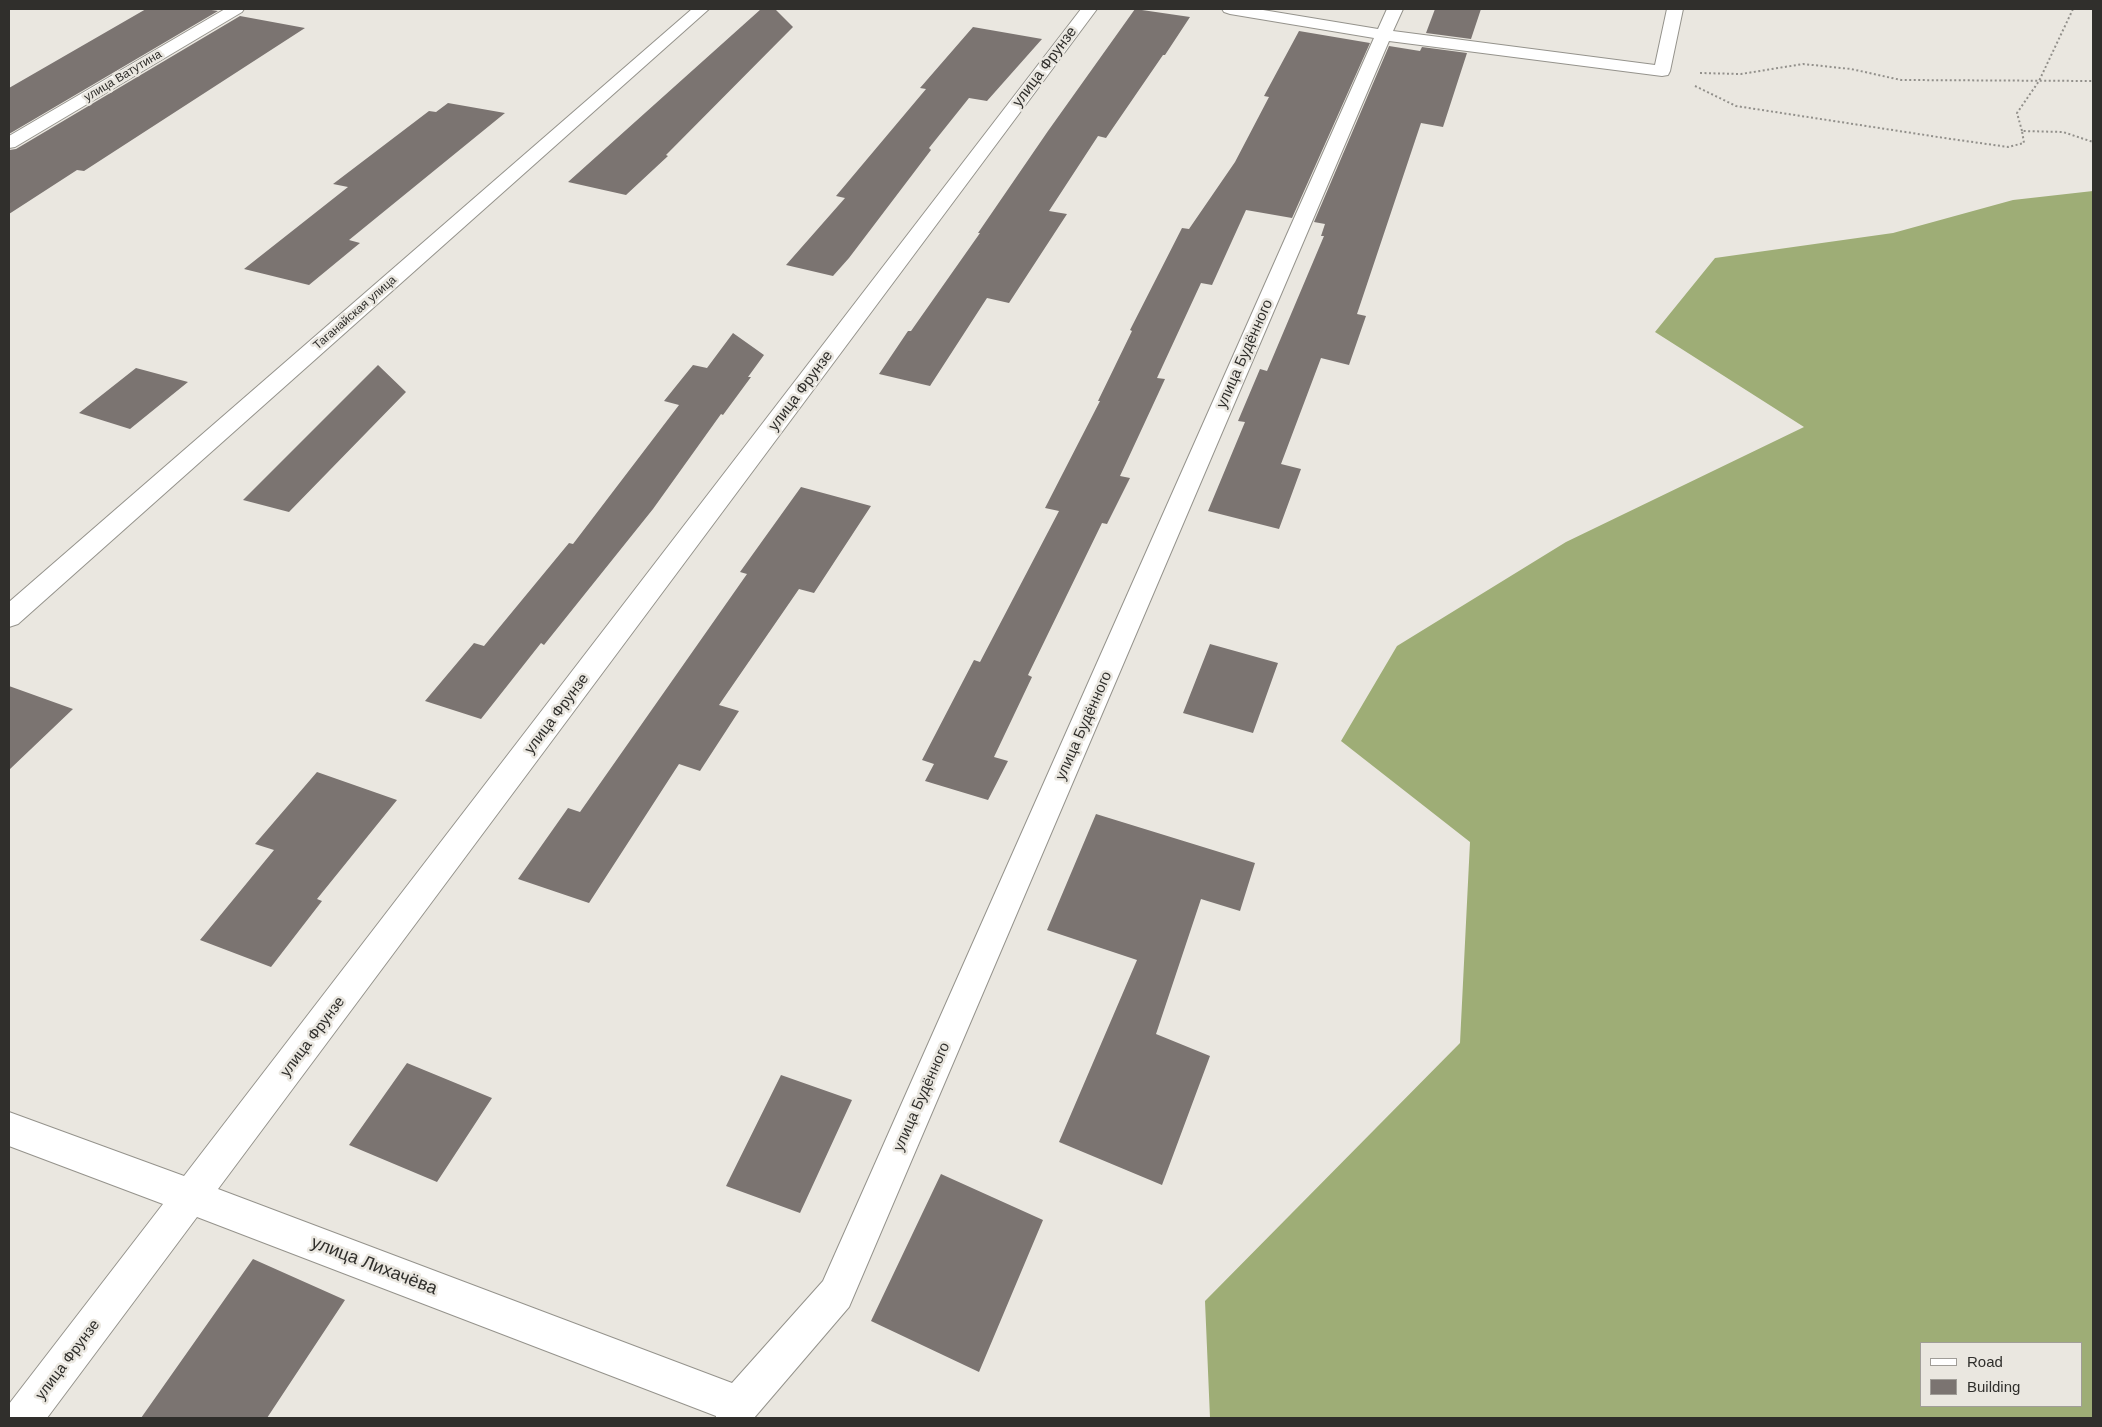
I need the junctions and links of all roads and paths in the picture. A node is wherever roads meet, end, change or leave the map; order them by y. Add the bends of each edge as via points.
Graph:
1 (236, 9) edge
2 (702, 9) edge
3 (1089, 9) edge
4 (1230, 9) edge
5 (1395, 9) edge
6 (1675, 9) edge
7 (2073, 9) edge
8 (1384, 35) junction
9 (1662, 71) junction
10 (2093, 80) edge
11 (2040, 81) junction
12 (2022, 131) junction
13 (2093, 142) edge
14 (9, 143) edge
15 (9, 617) edge
16 (9, 1129) edge
17 (192, 1197) junction
18 (737, 1411) edge
19 (23, 1418) edge

1 - 14 street, улица Ватутина
2 - 15 street, Таганайская улица
3 - 17 street, улица Фрунзе
4 - 8 street
5 - 8 street, улица Будённого
6 - 9 street
7 - 11 path
8 - 9 street
8 - 18 street, улица Будённого via 836,1294
9 - 11 path via 1741,74 1803,64 1851,69 1901,80
9 - 12 path via 1736,106 2008,146 2024,142
10 - 11 path
11 - 12 path via 2017,113
12 - 13 path via 2063,132
16 - 17 street, улица Лихачёва
17 - 18 street, улица Лихачёва
17 - 19 street, улица Фрунзе

